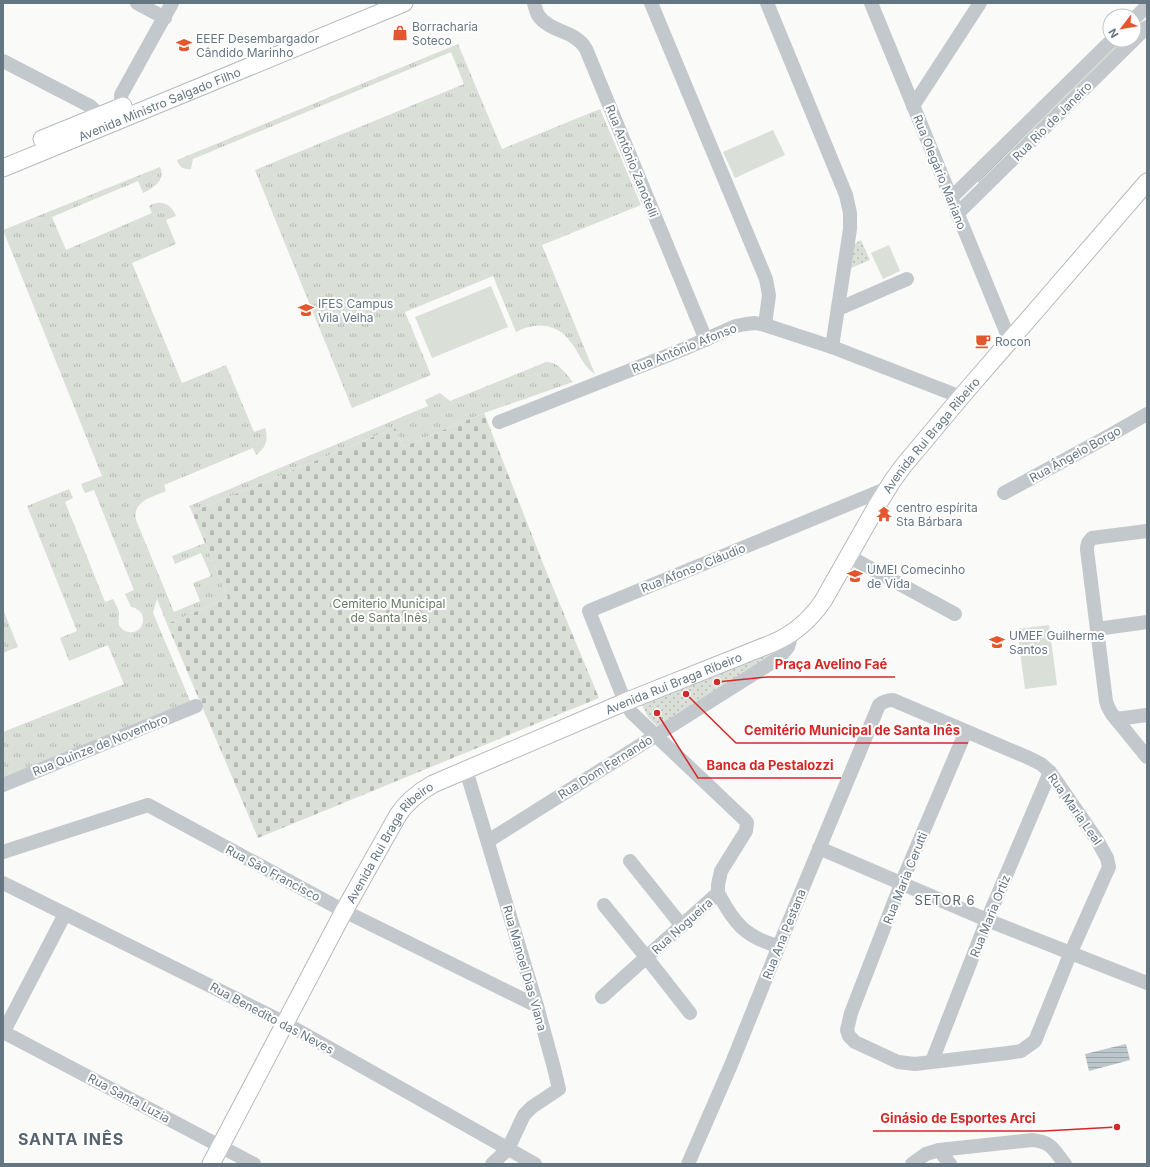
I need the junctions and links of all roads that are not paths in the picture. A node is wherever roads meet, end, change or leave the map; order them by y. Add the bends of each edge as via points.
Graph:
1 (137, 3) edge
2 (172, 3) edge
3 (373, 3) edge
4 (534, 3) edge
5 (651, 3) edge
6 (767, 3) edge
7 (871, 3) edge
8 (980, 3) edge
9 (394, 5) edge
10 (165, 18) junction
11 (1147, 27) edge
12 (1104, 48) edge
13 (3, 61) edge
14 (123, 106) junction
15 (913, 106) junction
16 (143, 110) junction
17 (103, 120) junction
18 (3, 155) edge
19 (3, 168) edge
20 (1147, 182) edge
21 (951, 198) junction
22 (958, 214) junction
23 (908, 279) dead end
24 (838, 309) junction
25 (765, 325) junction
26 (706, 340) junction
27 (1010, 341) junction
28 (832, 347) junction
29 (961, 397) junction
30 (1147, 414) edge
31 (499, 422) dead end
32 (888, 488) junction
33 (1004, 493) dead end
34 (1147, 531) edge
35 (848, 556) junction
36 (955, 614) dead end
37 (1147, 622) edge
38 (1097, 629) junction
39 (792, 633) junction
40 (625, 702) junction
41 (879, 705) joint
42 (196, 706) dead end
43 (1147, 715) edge
44 (1116, 719) junction
45 (966, 731) junction
46 (656, 736) junction
47 (1147, 757) edge
48 (466, 770) junction
49 (1050, 772) junction
50 (3, 785) edge
51 (488, 841) junction
52 (819, 848) junction
53 (3, 852) edge
54 (630, 862) dead end
55 (3, 884) edge
56 (901, 884) junction
57 (718, 893) junction
58 (604, 905) dead end
59 (344, 911) junction
60 (65, 914) junction
61 (987, 920) junction
62 (682, 926) junction
63 (778, 946) junction
64 (1071, 952) junction
65 (647, 958) junction
66 (1147, 982) edge
67 (602, 998) dead end
68 (537, 1006) junction
69 (690, 1013) dead end
70 (285, 1023) junction
71 (847, 1026) joint
72 (3, 1032) edge
73 (932, 1061) junction
74 (221, 1146) junction
75 (508, 1148) junction
76 (939, 1150) junction
77 (211, 1164) edge
78 (254, 1164) edge
79 (492, 1164) edge
80 (535, 1164) edge
81 (688, 1164) edge
82 (912, 1164) edge
83 (950, 1164) edge
84 (1065, 1164) edge

1 - 10 street
2 - 10 street
3 - 14 main road, Avenida Ministro Salgado Filho
4 - 26 street, Rua Antônio Zanotelli via 538,15 544,21 583,43
5 - 25 street via 766,279 769,295
6 - 24 street via 849,204 850,229
7 - 15 street, Rua Olegário Mariano
8 - 15 street
9 - 16 main road, Avenida Ministro Salgado Filho
10 - 14 street via 121,95
11 - 22 street, Rua Rio de Janeiro
12 - 21 street, Rua Rio de Janeiro
13 - 17 street via 90,106
14 - 16 street via 130,111
14 - 17 main road, Avenida Ministro Salgado Filho
15 - 21 street, Rua Olegário Mariano
16 - 17 main road, Avenida Ministro Salgado Filho
17 - 18 main road, Avenida Ministro Salgado Filho
17 - 19 main road, Avenida Ministro Salgado Filho
20 - 27 main road, Avenida Rui Braga Ribeiro
21 - 22 street, Rua Olegário Mariano
22 - 27 street, Rua Olegário Mariano
23 - 24 street
24 - 28 street
25 - 26 street, Rua Antônio Afonso via 736,326
25 - 28 street, Rua Antônio Afonso
26 - 31 street, Rua Antônio Afonso
27 - 29 main road, Avenida Rui Braga Ribeiro
28 - 29 street, Rua Antônio Afonso
29 - 32 main road, Avenida Rui Braga Ribeiro
30 - 33 street, Rua Ângelo Borgo
32 - 35 main road, Avenida Rui Braga Ribeiro
32 - 40 street, Rua Afonso Cláudio via 589,611
34 - 38 street via 1097,537 1089,541 1087,550
35 - 36 street
35 - 39 main road, Avenida Rui Braga Ribeiro via 819,607
37 - 38 street
38 - 44 street via 1106,701
39 - 40 main road, Avenida Rui Braga Ribeiro
39 - 46 street, Rua Dom Fernando via 786,651 779,658
40 - 46 street via 635,716
40 - 48 main road, Avenida Rui Braga Ribeiro
41 - 45 street, Rua Maria Leal via 894,700
41 - 52 street, Rua Ana Pestana
42 - 50 street, Rua Quinze de Novembro
43 - 44 street
44 - 47 street
45 - 49 street, Rua Maria Leal via 1029,758
45 - 56 street, Rua Maria Cerutti
46 - 51 street, Rua Dom Fernando
46 - 57 street, Rua Nogueira via 747,823 746,831 721,870
48 - 51 street, Rua Manoel Dias Viana
48 - 59 main road, Avenida Rui Braga Ribeiro via 417,793 404,806
49 - 61 street, Rua Maria Ortiz
49 - 64 street, Rua Maria Leal via 1097,840 1109,867
51 - 68 street, Rua Manoel Dias Viana
52 - 56 street
52 - 63 street, Rua Ana Pestana
53 - 59 street, Rua São Francisco via 148,805
54 - 62 street
55 - 60 street, Rua Benedito das Neves
56 - 61 street
56 - 71 street, Rua Maria Cerutti
57 - 62 street, Rua Nogueira
57 - 63 street via 738,925 762,941
58 - 65 street
59 - 68 street, Rua São Francisco
59 - 70 main road, Avenida Rui Braga Ribeiro
60 - 70 street, Rua Benedito das Neves
60 - 72 street
61 - 64 street
61 - 73 street, Rua Maria Ortiz
62 - 65 street, Rua Nogueira
63 - 81 street, Rua Ana Pestana via 731,1066
64 - 66 street
64 - 73 street, Rua Maria Leal via 1035,1042 1021,1051
65 - 67 street, Rua Nogueira
65 - 69 street
68 - 75 street, Rua Manoel Dias Viana via 559,1089 542,1099 524,1115
70 - 74 main road, Avenida Rui Braga Ribeiro
70 - 75 street, Rua Benedito das Neves
71 - 73 street, Rua Maria Leal via 849,1036 855,1042 898,1062 914,1064
72 - 74 street, Rua Santa Luzia
74 - 77 main road, Avenida Rui Braga Ribeiro
74 - 78 street, Rua Santa Luzia
75 - 79 street
75 - 80 street, Rua Benedito das Neves
76 - 82 street via 926,1154
76 - 83 street
76 - 84 street via 1043,1141 1050,1145

